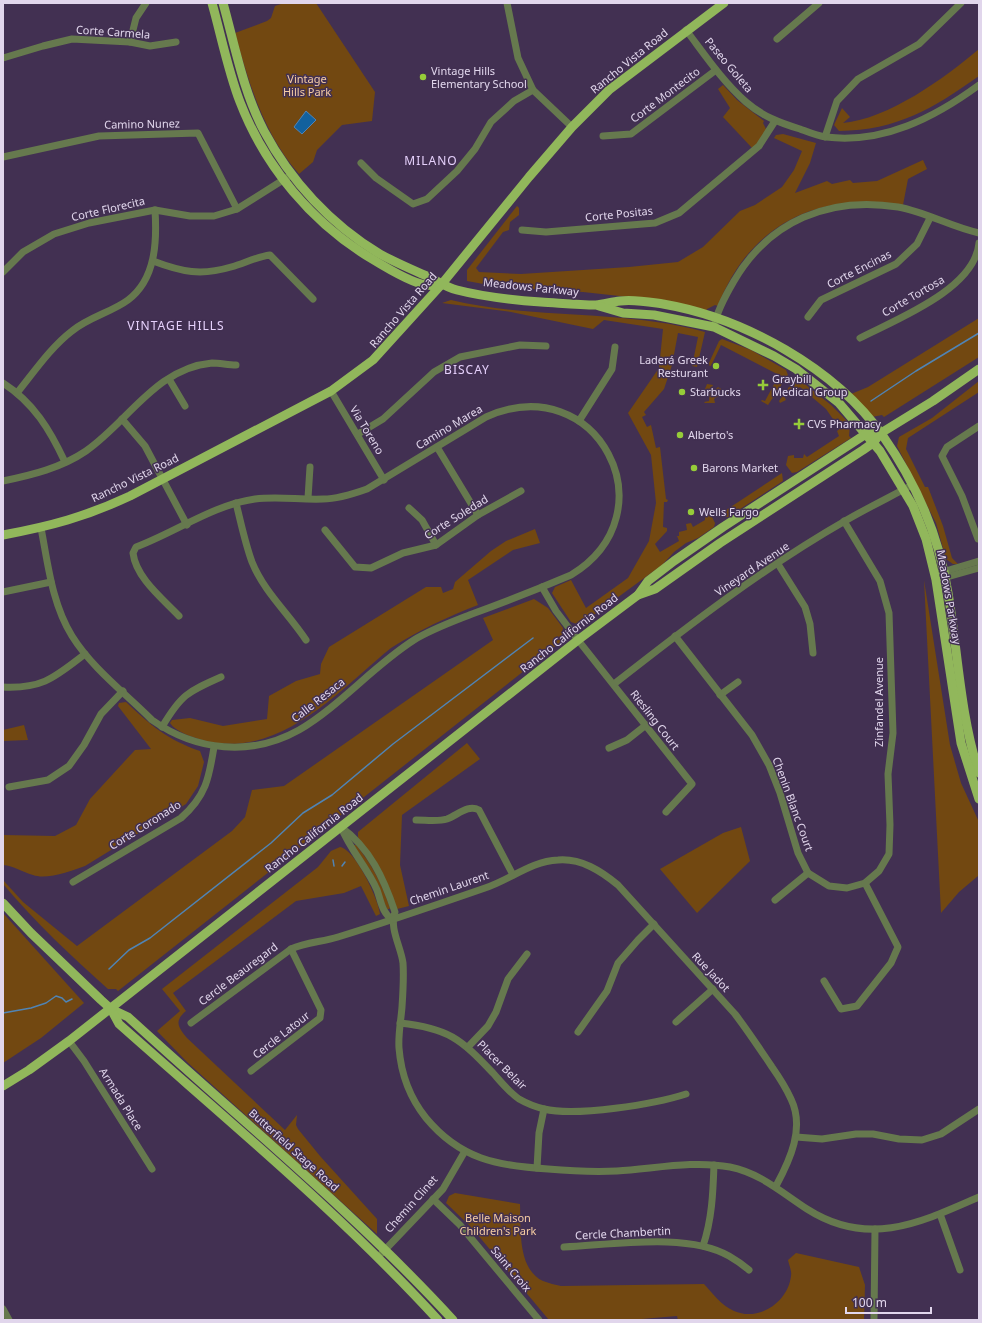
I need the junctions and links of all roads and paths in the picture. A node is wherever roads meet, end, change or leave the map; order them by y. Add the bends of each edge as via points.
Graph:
1 (146, 3) edge
2 (212, 3) edge
3 (223, 3) edge
4 (507, 3) edge
5 (724, 3) edge
6 (819, 3) edge
7 (961, 3) edge
8 (686, 30) junction
9 (777, 39) dead end
10 (130, 42) junction
11 (176, 42) dead end
12 (3, 58) edge
13 (716, 70) junction
14 (979, 85) edge
15 (533, 90) junction
16 (775, 122) junction
17 (572, 127) junction
18 (603, 136) dead end
19 (825, 137) junction
20 (3, 157) edge
21 (361, 163) dead end
22 (291, 175) junction
23 (283, 181) junction
24 (237, 209) junction
25 (155, 210) junction
26 (930, 218) junction
27 (522, 230) dead end
28 (979, 233) edge
29 (979, 243) edge
30 (153, 262) junction
31 (3, 272) edge
32 (441, 285) junction
33 (313, 299) dead end
34 (596, 304) junction
35 (808, 317) dead end
36 (716, 318) junction
37 (714, 327) junction
38 (860, 338) dead end
39 (546, 346) dead end
40 (615, 346) dead end
41 (236, 366) dead end
42 (979, 369) edge
43 (169, 379) junction
44 (3, 384) edge
45 (331, 391) junction
46 (17, 393) junction
47 (186, 406) dead end
48 (122, 419) junction
49 (579, 421) junction
50 (979, 426) edge
51 (881, 433) junction
52 (358, 434) junction
53 (866, 434) junction
54 (874, 443) junction
55 (437, 447) junction
56 (65, 462) junction
57 (310, 467) dead end
58 (163, 478) junction
59 (384, 480) junction
60 (3, 481) edge
61 (912, 485) junction
62 (904, 490) junction
63 (521, 491) dead end
64 (308, 498) junction
65 (236, 503) junction
66 (409, 508) dead end
67 (478, 514) junction
68 (844, 521) junction
69 (187, 525) junction
70 (723, 527) junction
71 (41, 528) junction
72 (325, 530) dead end
73 (3, 535) edge
74 (978, 539) dead end
75 (436, 545) junction
76 (979, 561) edge
77 (778, 564) junction
78 (979, 568) edge
79 (681, 571) junction
80 (940, 576) junction
81 (51, 582) junction
82 (542, 587) junction
83 (3, 592) edge
84 (638, 595) junction
85 (179, 616) dead end
86 (675, 636) junction
87 (306, 640) dead end
88 (578, 640) junction
89 (813, 653) dead end
90 (85, 654) junction
91 (221, 677) dead end
92 (738, 682) dead end
93 (614, 684) junction
94 (3, 687) edge
95 (123, 691) junction
96 (720, 695) junction
97 (646, 726) junction
98 (162, 727) junction
99 (214, 747) junction
100 (609, 748) dead end
101 (979, 773) edge
102 (9, 787) dead end
103 (979, 798) edge
104 (666, 812) dead end
105 (416, 820) dead end
106 (341, 827) junction
107 (808, 873) junction
108 (513, 875) junction
109 (73, 882) dead end
110 (865, 884) junction
111 (775, 900) dead end
112 (3, 903) edge
113 (392, 919) junction
114 (654, 924) junction
115 (291, 949) junction
116 (527, 954) dead end
117 (824, 981) dead end
118 (713, 989) junction
119 (111, 1009) junction
120 (676, 1022) dead end
121 (191, 1023) dead end
122 (400, 1023) junction
123 (578, 1032) dead end
124 (69, 1041) junction
125 (468, 1047) junction
126 (251, 1071) dead end
127 (3, 1086) edge
128 (686, 1094) dead end
129 (544, 1109) junction
130 (979, 1109) edge
131 (796, 1137) junction
132 (465, 1152) junction
133 (714, 1165) junction
134 (537, 1168) junction
135 (152, 1169) dead end
136 (776, 1186) junction
137 (979, 1197) edge
138 (433, 1199) junction
139 (940, 1214) junction
140 (875, 1229) junction
141 (704, 1246) junction
142 (564, 1247) dead end
143 (384, 1250) junction
144 (378, 1257) junction
145 (749, 1270) dead end
146 (960, 1270) dead end
147 (3, 1309) edge
148 (9, 1320) edge
149 (438, 1320) edge
150 (453, 1320) edge
151 (539, 1320) edge
152 (874, 1320) edge

1 - 10 street via 136,18
2 - 23 main road, Meadows Parkway via 239,100 254,134
3 - 22 main road, Meadows Parkway via 249,97 263,130
4 - 15 street via 518,58
5 - 8 main road, Rancho Vista Road
6 - 9 street
7 - 19 street via 919,44 858,79 838,101
8 - 13 street, Paseo Goleta
8 - 17 main road, Rancho Vista Road via 609,90
10 - 11 street, Corte Carmela via 150,46
10 - 12 street, Corte Carmela via 72,39
13 - 16 street, Paseo Goleta via 746,102
13 - 18 street, Corte Montecito via 631,134
14 - 19 street, Paseo Goleta via 924,120 895,131 866,138
15 - 17 street
15 - 21 street via 514,100 490,122 475,149 457,171 427,199 413,204 376,178
16 - 19 street, Paseo Goleta
16 - 27 street, Corte Positas via 759,146 679,213 655,223 546,232
17 - 32 main road, Rancho Vista Road
20 - 24 street, Camino Nunez via 99,136 198,133
22 - 23 street, Corte Florecita
22 - 32 main road, Meadows Parkway via 337,223 357,239 380,254 432,278
23 - 24 street, Corte Florecita
23 - 32 main road, Meadows Parkway via 308,208 361,253 425,285
24 - 25 street, Corte Florecita via 214,216 190,216
25 - 30 street via 157,237
25 - 31 street, Corte Florecita via 90,223 54,234 23,252
26 - 28 street
26 - 35 street, Corte Encinas via 917,244 896,264 821,300
26 - 36 street via 898,207 885,206 858,205 819,210 781,229 757,248 728,290
29 - 38 street, Corte Tortosa via 978,255 964,276 942,295
30 - 33 street via 178,271 205,273 270,255
30 - 46 street via 144,281 128,300 71,331
32 - 34 main road, Meadows Parkway via 500,298
32 - 45 main road, Rancho Vista Road via 374,360
34 - 36 main road, Meadows Parkway via 624,300 644,302
34 - 37 main road, Meadows Parkway via 623,313 654,315
36 - 37 street
36 - 51 main road, Meadows Parkway via 792,353 805,362 850,397
37 - 53 main road, Meadows Parkway via 796,369 839,403
39 - 52 street via 520,346 460,357 434,372 383,419
40 - 49 street via 612,369
41 - 43 street via 212,363 189,368
42 - 51 main road, Rancho California Road
43 - 47 street
43 - 48 street via 145,395
44 - 46 street
45 - 52 street, Via Toreno
45 - 58 main road, Rancho Vista Road
46 - 56 street via 34,409 50,432
48 - 56 street via 86,451
48 - 58 street via 144,446
49 - 55 street, Camino Marea via 541,406 507,409 486,417
49 - 82 street, Camino Marea via 594,433 612,461 618,488 617,516 607,541 591,561 571,575
50 - 74 street via 947,447 942,456 959,490
51 - 53 main road, Rancho California Road
51 - 54 main road, Rancho California Road
51 - 61 main road, Meadows Parkway
52 - 59 street, Via Toreno
53 - 54 main road, Meadows Parkway
53 - 70 main road, Rancho California Road
54 - 62 main road, Meadows Parkway
54 - 79 main road, Rancho California Road
55 - 59 street, Camino Marea
55 - 67 street
56 - 60 street via 34,475
57 - 64 street
58 - 69 street
58 - 71 main road, Rancho Vista Road via 98,511
59 - 64 street, Camino Marea via 353,494 323,499
61 - 62 street, Vineyard Avenue
61 - 80 main road, Meadows Parkway via 930,523
62 - 68 street, Vineyard Avenue
62 - 80 main road, Meadows Parkway
63 - 67 street, Corte Soledad
64 - 65 street, Camino Marea via 276,498
65 - 69 street, Camino Marea
65 - 87 street via 253,563 270,594 294,621
66 - 75 street via 422,520
67 - 75 street, Corte Soledad
68 - 77 street, Vineyard Avenue
68 - 110 street, Zinfandel Avenue via 880,581 889,613 893,733 888,774 889,854 879,871
69 - 85 street, Camino Marea via 136,547 133,553 137,568 144,578
70 - 79 main road via 721,537 688,560
70 - 84 main road, Rancho California Road via 648,581
71 - 73 main road, Rancho Vista Road
71 - 81 street, Calle Resaca
72 - 75 street, Corte Soledad via 355,567 371,568 403,553
76 - 80 street
77 - 86 street, Vineyard Avenue
77 - 89 street via 805,606
78 - 80 street
79 - 84 main road, Rancho California Road via 655,589
80 - 101 main road, Meadows Parkway via 972,748
80 - 103 main road, Meadows Parkway via 959,736
81 - 83 street
81 - 90 street, Calle Resaca via 64,621
82 - 88 street, Riesling Court
82 - 99 street, Calle Resaca via 441,626 415,639 316,718 283,738 257,746
84 - 88 main road, Rancho California Road
86 - 93 street, Vineyard Avenue
86 - 96 street, Chenin Blanc Court
88 - 93 street, Riesling Court
88 - 106 main road, Rancho California Road
90 - 94 street via 44,683 18,688
90 - 95 street, Calle Resaca
91 - 98 street via 190,690 174,706
92 - 96 street
93 - 97 street, Riesling Court
95 - 98 street, Calle Resaca
95 - 102 street via 101,714 84,746 69,766 48,780
96 - 107 street, Chenin Blanc Court via 752,735 769,765 798,853
97 - 100 street via 627,740
97 - 104 street, Riesling Court via 692,784
98 - 99 street, Calle Resaca via 198,744
99 - 109 street, Corte Coronado via 206,788 192,808 180,818
105 - 108 street via 447,819 469,808 479,810
106 - 113 street via 347,843 364,865 376,888 386,916
106 - 119 main road, Rancho California Road
107 - 110 street via 830,886 847,888
107 - 111 street
108 - 113 street, Chemin Laurent via 487,888
108 - 114 street, Rue Jadot via 540,862 574,861 589,866 605,874 618,885
110 - 117 street via 898,948 891,963 858,1006 841,1009
112 - 119 main road, Butterfield Stage Road
113 - 115 street, Cercle Beauregard via 336,938
113 - 122 street via 404,979
114 - 118 street, Rue Jadot
114 - 123 street via 618,963 607,991
115 - 121 street, Cercle Beauregard
115 - 126 street, Cercle Latour via 321,1010 320,1018
116 - 125 street via 508,979 488,1026
118 - 120 street
118 - 131 street, Rue Jadot via 752,1036 792,1099 796,1113
119 - 124 main road, Rancho California Road
119 - 143 main road, Butterfield Stage Road via 128,1018 305,1175
119 - 144 main road, Butterfield Stage Road via 119,1024
122 - 125 street, Placer Belair via 440,1030
122 - 132 street via 399,1047 406,1084 416,1105 445,1137
124 - 127 main road, Rancho California Road
124 - 135 street, Armada Place
125 - 129 street, Placer Belair via 519,1098
128 - 129 street, Placer Belair via 664,1101 585,1110
129 - 134 street via 539,1133
130 - 131 street via 941,1134 922,1140 873,1134 822,1139
131 - 136 street, Rue Jadot via 789,1163
132 - 134 street via 494,1163
132 - 138 street, Chemin Clinet via 443,1189
133 - 134 street via 591,1172
133 - 136 street via 744,1170
133 - 141 street via 712,1209
136 - 140 street via 823,1218
137 - 139 street
138 - 143 street, Chemin Clinet
138 - 151 street, Saint Croix via 460,1225
139 - 140 street via 902,1227
139 - 146 street
140 - 152 street
141 - 142 street, Cercle Chambertin via 672,1241
141 - 145 street, Cercle Chambertin via 728,1255
143 - 144 street, Chemin Clinet
143 - 150 main road, Butterfield Stage Road
144 - 149 main road, Butterfield Stage Road
147 - 148 street

